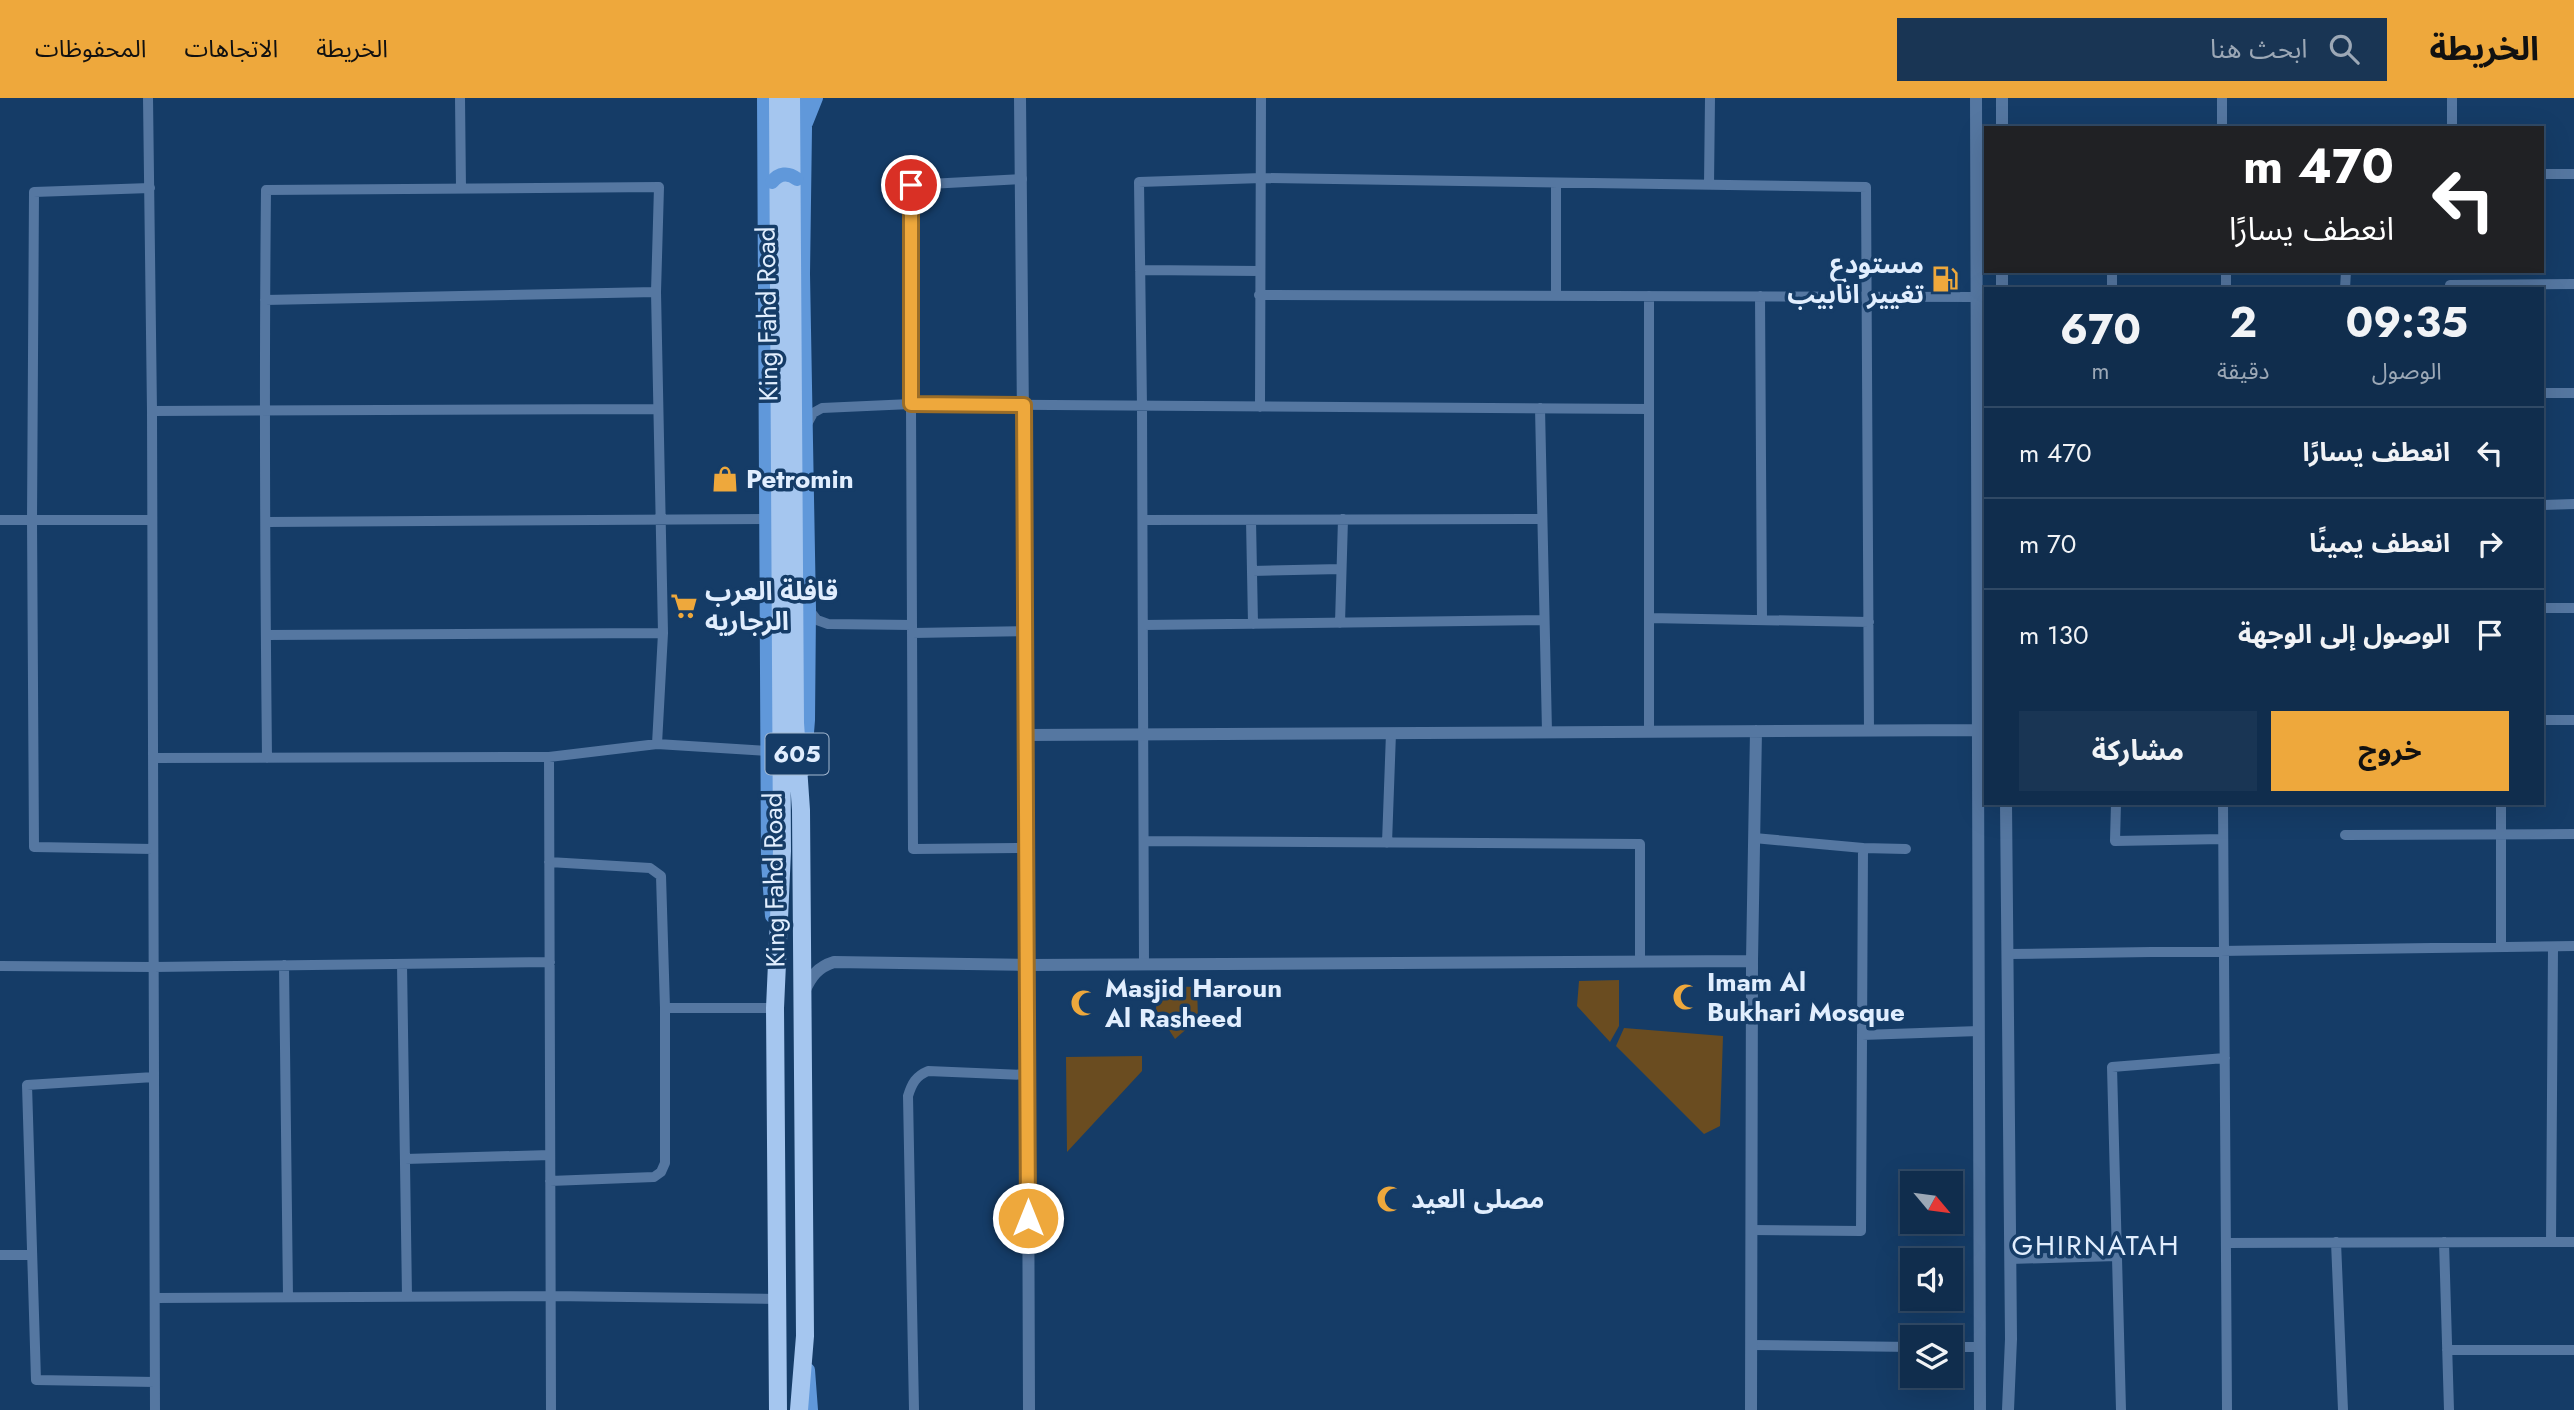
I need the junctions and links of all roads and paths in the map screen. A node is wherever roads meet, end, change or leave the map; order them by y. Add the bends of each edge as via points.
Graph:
1 (148, 98) edge
2 (460, 98) edge
3 (755, 98) edge
4 (764, 98) edge
5 (778, 98) edge
6 (791, 98) edge
7 (802, 98) edge
8 (816, 98) edge
9 (1020, 98) edge
10 (1261, 98) edge
11 (1710, 98) edge
12 (2222, 98) edge
13 (2452, 98) edge
14 (1978, 99) edge
15 (2000, 99) edge
16 (764, 117) junction
17 (2002, 126) edge
18 (2222, 126) edge
19 (2452, 126) edge
20 (805, 128) junction
21 (2544, 174) edge
22 (2574, 174) edge
23 (1262, 178) junction
24 (1023, 179) junction
25 (1556, 183) junction
26 (1709, 185) junction
27 (150, 188) junction
28 (461, 188) junction
29 (806, 194) junction
30 (765, 198) junction
31 (1140, 270) junction
32 (1259, 271) junction
33 (2574, 284) edge
34 (2450, 287) edge
35 (656, 292) junction
36 (1259, 295) junction
37 (1556, 296) junction
38 (1649, 296) junction
39 (1760, 296) junction
40 (1868, 296) junction
41 (1976, 296) junction
42 (265, 300) junction
43 (2544, 393) edge
44 (2574, 393) edge
45 (911, 404) junction
46 (1024, 405) junction
47 (1142, 406) junction
48 (1260, 407) junction
49 (1540, 408) junction
50 (658, 409) junction
51 (1649, 409) junction
52 (152, 411) junction
53 (264, 411) junction
54 (807, 424) junction
55 (2544, 505) edge
56 (2574, 505) edge
57 (766, 519) junction
58 (1343, 519) junction
59 (1542, 519) junction
60 (0, 520) edge
61 (32, 520) junction
62 (152, 520) junction
63 (1143, 520) junction
64 (1251, 520) junction
65 (660, 521) junction
66 (267, 522) junction
67 (1341, 569) junction
68 (1252, 571) junction
69 (2544, 608) edge
70 (2574, 608) edge
71 (809, 609) junction
72 (1649, 618) junction
73 (1544, 620) junction
74 (1762, 620) junction
75 (1869, 622) junction
76 (1340, 623) junction
77 (1253, 624) junction
78 (1143, 625) junction
79 (912, 629) junction
80 (1026, 631) junction
81 (663, 633) junction
82 (266, 635) junction
83 (2544, 720) edge
84 (2574, 720) edge
85 (1979, 730) junction
86 (1756, 731) junction
87 (1869, 731) junction
88 (1547, 732) junction
89 (1649, 732) junction
90 (1391, 733) junction
91 (1144, 734) junction
92 (1026, 735) junction
93 (657, 744) junction
94 (768, 751) junction
95 (549, 757) junction
96 (153, 758) junction
97 (267, 758) junction
98 (2006, 805) edge
99 (2116, 805) edge
100 (2223, 805) edge
101 (2501, 805) edge
102 (801, 810) junction
103 (2574, 834) edge
104 (2345, 835) dead end
105 (2501, 835) junction
106 (1754, 838) junction
107 (2224, 839) junction
108 (1144, 841) junction
109 (1387, 842) junction
110 (1027, 848) junction
111 (1863, 848) junction
112 (153, 849) junction
113 (1906, 849) dead end
114 (549, 862) junction
115 (2574, 946) edge
116 (2501, 947) junction
117 (2553, 947) junction
118 (2224, 950) junction
119 (2008, 954) junction
120 (776, 959) junction
121 (1752, 961) junction
122 (550, 962) junction
123 (1640, 962) junction
124 (402, 964) junction
125 (285, 965) junction
126 (1028, 965) junction
127 (1144, 965) junction
128 (0, 966) edge
129 (153, 967) junction
130 (802, 997) junction
131 (665, 1008) junction
132 (775, 1008) junction
133 (1979, 1031) junction
134 (1862, 1035) junction
135 (2225, 1058) junction
136 (1027, 1075) junction
137 (154, 1077) junction
138 (550, 1155) junction
139 (405, 1159) junction
140 (550, 1181) junction
141 (1751, 1230) junction
142 (2226, 1242) junction
143 (2336, 1242) junction
144 (2444, 1242) junction
145 (2551, 1242) junction
146 (2574, 1242) edge
147 (0, 1255) edge
148 (32, 1255) junction
149 (2117, 1256) junction
150 (2010, 1259) junction
151 (551, 1296) junction
152 (288, 1297) junction
153 (407, 1297) junction
154 (155, 1298) junction
155 (778, 1299) junction
156 (805, 1336) junction
157 (1751, 1345) junction
158 (1900, 1346) edge
159 (1963, 1347) edge
160 (1980, 1347) junction
161 (2447, 1350) junction
162 (2574, 1350) edge
163 (155, 1382) junction
164 (155, 1410) edge
165 (551, 1410) edge
166 (778, 1410) edge
167 (799, 1410) edge
168 (811, 1410) edge
169 (914, 1410) edge
170 (1029, 1410) edge
171 (1751, 1410) edge
172 (1980, 1410) edge
173 (2008, 1410) edge
174 (2121, 1410) edge
175 (2227, 1410) edge
176 (2343, 1410) edge
177 (2449, 1410) edge

1 - 27 street
2 - 28 street
3 - 16 main road
4 - 16 main road
5 - 120 highway, King Fahd Road / 605 via 782,851
6 - 102 highway, King Fahd Road / 605 via 795,723
7 - 20 main road
8 - 20 main road
9 - 24 street
10 - 23 street
11 - 26 street
12 - 18 street
13 - 19 street
14 - 41 street
15 - 17 street
16 - 30 main road
20 - 29 main road
21 - 22 street
23 - 25 street
23 - 31 street via 1139,182
23 - 32 street
24 - 45 street via 911,185
24 - 46 street
25 - 26 street
25 - 37 street
26 - 40 street via 1866,187
27 - 52 street
27 - 61 street via 34,192
28 - 35 street via 659,187
28 - 42 street via 266,190
29 - 30 main road, bridge via 793,176 782,174 772,182
29 - 54 main road
30 - 57 main road
31 - 32 street
31 - 47 street
32 - 36 street
33 - 34 street
35 - 42 street
35 - 50 street
36 - 37 street
36 - 48 street
37 - 38 street
38 - 39 street
38 - 51 street
39 - 40 street
39 - 74 street
40 - 41 street
40 - 75 street
41 - 85 street
42 - 53 street
43 - 44 street
45 - 46 street
45 - 54 street via 822,408
45 - 79 street
46 - 47 street
46 - 80 street
47 - 48 street
47 - 63 street
48 - 49 street
49 - 51 street
49 - 59 street
50 - 53 street
50 - 65 street
51 - 72 street
52 - 53 street
52 - 62 street
53 - 66 street
54 - 71 main road
55 - 56 street
57 - 65 street
57 - 94 main road
58 - 59 street
58 - 64 street
58 - 67 street
59 - 73 street
60 - 61 street
61 - 62 street
61 - 112 street via 34,847
62 - 96 street
63 - 64 street
63 - 78 street
64 - 68 street
65 - 66 street
65 - 81 street
66 - 82 street
67 - 68 street
67 - 76 street
68 - 77 street
69 - 70 street
71 - 79 street via 817,620 828,624
71 - 102 main road
72 - 74 street
72 - 89 street
73 - 76 street
73 - 88 street
74 - 75 street
75 - 87 street
76 - 77 street
77 - 78 street
78 - 91 street
79 - 80 street
79 - 110 street via 913,849
80 - 92 street
81 - 82 street
81 - 93 street
82 - 97 street
83 - 84 street
85 - 87 street
85 - 133 street
86 - 87 street
86 - 89 street
86 - 106 street
88 - 89 street
88 - 90 street
90 - 91 street
90 - 109 street
91 - 92 street
91 - 108 street
92 - 110 street
93 - 94 street
93 - 95 street
94 - 120 main road via 768,862
95 - 97 street
95 - 114 street
96 - 97 street
96 - 112 street
98 - 119 street
99 - 107 street via 2115,841
100 - 107 street
101 - 105 street
102 - 130 highway, King Fahd Road / 605
103 - 105 street
104 - 105 street
105 - 116 street
106 - 111 street
106 - 121 street
107 - 118 street
108 - 109 street
108 - 127 street
109 - 123 street via 1640,844
110 - 126 street
111 - 113 street
111 - 134 street
112 - 129 street
114 - 122 street
114 - 131 street via 650,868 661,876
115 - 117 street
116 - 117 street
116 - 118 street
117 - 145 street
118 - 119 street
118 - 135 street
119 - 150 street
120 - 132 highway, King Fahd Road / 605
121 - 123 street
121 - 141 street
122 - 124 street
122 - 138 street
123 - 127 street
124 - 125 street
124 - 139 street
125 - 129 street
125 - 152 street
126 - 127 street
126 - 130 street via 834,962 814,973
126 - 136 street
128 - 129 street
129 - 137 street
130 - 156 highway, King Fahd Road / 605
131 - 132 street
131 - 140 street via 665,1163 661,1172 653,1177
132 - 155 highway, King Fahd Road / 605
133 - 134 street
133 - 160 street
134 - 141 street via 1861,1231
135 - 142 street
135 - 149 street via 2112,1067
136 - 169 street via 929,1071 912,1083 908,1096
136 - 170 street
137 - 148 street via 27,1085
137 - 154 street
138 - 139 street
138 - 140 street
139 - 153 street
140 - 151 street
141 - 157 street
142 - 143 street
142 - 175 street
143 - 144 street
143 - 176 street
144 - 145 street
144 - 161 street
145 - 146 street
147 - 148 street
148 - 163 street via 36,1380
149 - 150 street
149 - 174 street
150 - 173 street
151 - 153 street
151 - 155 street
151 - 165 street
152 - 153 street
152 - 154 street
154 - 163 street
155 - 166 highway, King Fahd Road / 605
156 - 167 highway, King Fahd Road / 605
156 - 168 main road
157 - 158 street
157 - 171 street
159 - 160 street
160 - 172 street
161 - 162 street
161 - 177 street
163 - 164 street

